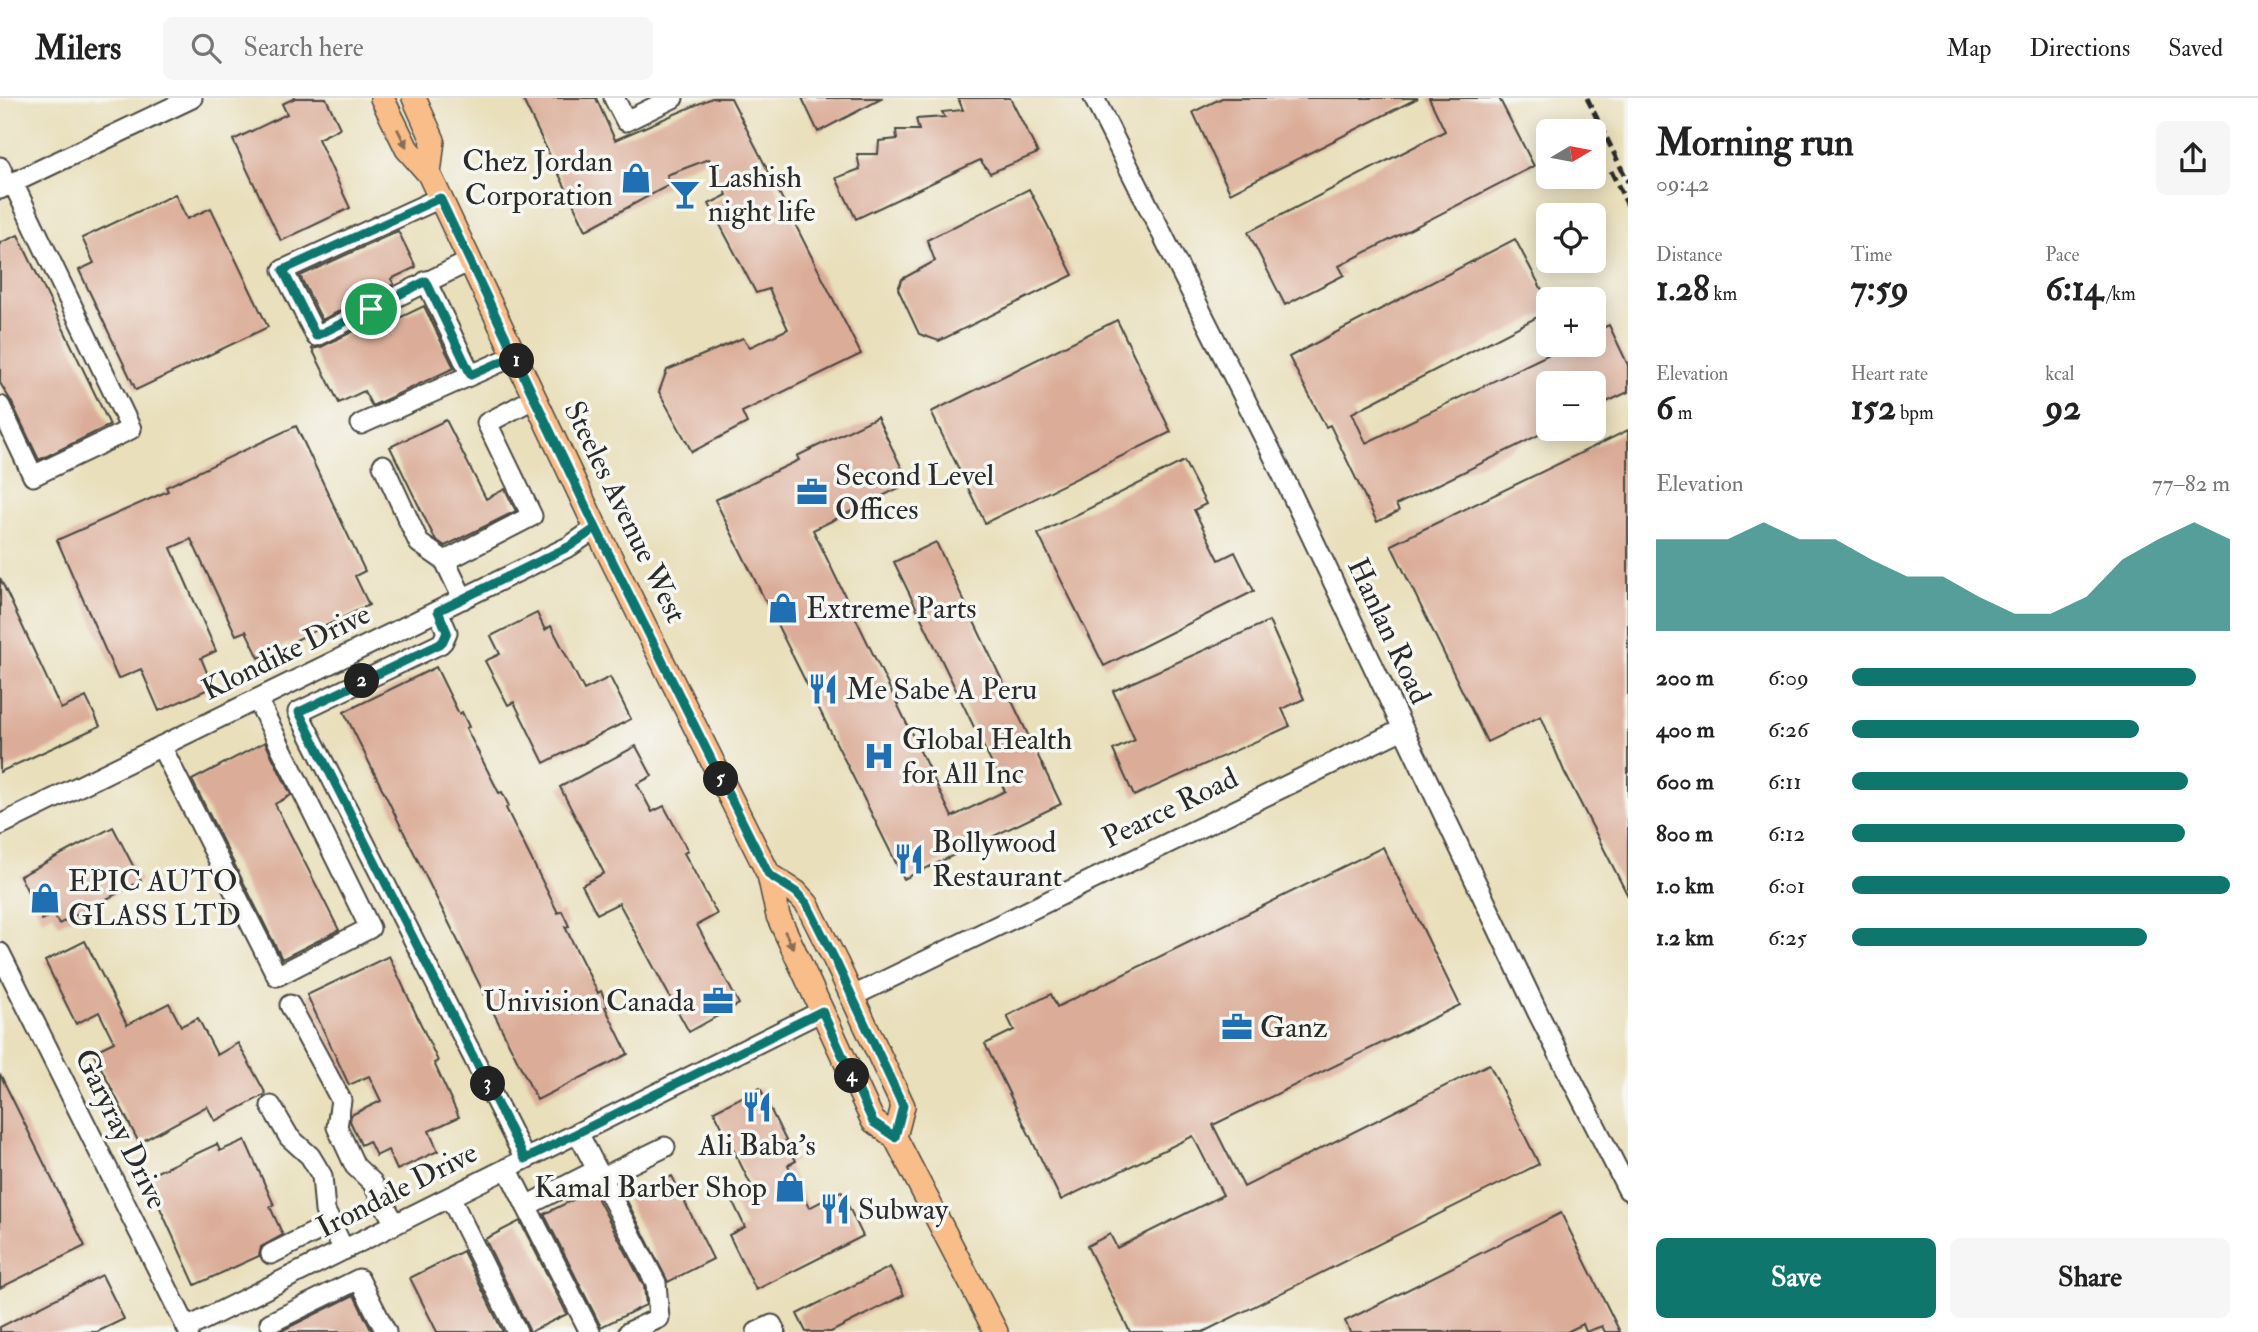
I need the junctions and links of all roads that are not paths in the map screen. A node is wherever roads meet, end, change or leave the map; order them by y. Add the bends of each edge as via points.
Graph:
1 (192, 98) edge
2 (382, 98) edge
3 (414, 98) edge
4 (614, 98) edge
5 (674, 98) edge
6 (1094, 98) edge
7 (429, 174) junction
8 (5, 181) edge
9 (440, 198) junction
10 (470, 261) junction
11 (426, 281) junction
12 (514, 356) junction
13 (471, 375) junction
14 (535, 398) junction
15 (0, 407) edge
16 (361, 424) dead end
17 (383, 464) dead end
18 (596, 528) junction
19 (445, 561) junction
20 (463, 598) junction
21 (438, 611) junction
22 (285, 685) junction
23 (257, 699) junction
24 (299, 712) junction
25 (1403, 729) junction
26 (161, 746) junction
27 (0, 825) edge
28 (769, 875) junction
29 (0, 953) edge
30 (851, 996) junction
31 (290, 1005) dead end
32 (822, 1011) junction
33 (271, 1106) dead end
34 (578, 1133) junction
35 (895, 1137) junction
36 (665, 1147) dead end
37 (525, 1159) junction
38 (507, 1168) junction
39 (599, 1174) junction
40 (1628, 1190) edge
41 (450, 1197) junction
42 (526, 1206) junction
43 (331, 1224) junction
44 (395, 1224) junction
45 (337, 1253) junction
46 (271, 1254) dead end
47 (276, 1284) junction
48 (346, 1286) junction
49 (291, 1312) junction
50 (270, 1323) dead end
51 (188, 1330) edge
52 (386, 1332) edge
53 (517, 1332) edge
54 (590, 1332) edge
55 (629, 1332) edge
56 (757, 1332) edge
57 (775, 1332) edge
58 (996, 1332) edge

1 - 8 street
2 -> 7 main road, Steeles Avenue West via 407,149
3 - 7 main road via 433,140
4 - 5 street via 626,121
6 - 25 street, Hanlan Road via 1274,457
7 - 9 main road, Steeles Avenue West
8 - 15 street via 131,429 33,476
9 - 10 main road, Steeles Avenue West
9 - 11 street via 283,270 316,336
10 - 11 street
10 - 12 main road, Steeles Avenue West
11 - 13 street
12 - 13 street
12 - 14 main road, Steeles Avenue West
13 - 16 street
14 - 18 main road, Steeles Avenue West
14 - 19 street via 487,423 532,516
17 - 19 street via 419,543
18 - 20 street, Klondike Drive via 570,546
18 - 28 main road, Steeles Avenue West
19 - 20 street
20 - 21 street, Klondike Drive
21 - 22 street, Klondike Drive
21 - 24 street via 447,632 440,644
22 - 23 street, Klondike Drive
22 - 24 street
23 - 26 street, Klondike Drive
23 - 26 street via 370,928 277,976
24 - 37 street
25 - 30 street, Pearce Road
25 - 40 street, Hanlan Road
26 - 27 street, Klondike Drive
28 - 30 main road, Steeles Avenue West via 807,904
28 -> 32 main road, Steeles Avenue West via 778,916
29 - 51 street, Garyray Drive
30 - 32 main road
30 - 35 main road, Steeles Avenue West via 903,1106
31 - 44 street via 341,1100 338,1126 355,1166 372,1182
32 - 34 street, Irondale Drive
32 - 35 main road, Steeles Avenue West via 873,1122
33 - 43 street via 289,1137 310,1156 322,1176 325,1211
34 - 37 street, Irondale Drive
34 - 39 street
35 - 58 main road, Steeles Avenue West
36 - 39 street
37 - 38 street, Irondale Drive
38 - 41 street, Irondale Drive
38 - 42 street
39 - 42 street
39 - 55 street via 656,1283 659,1318
41 - 44 street, Irondale Drive
41 - 53 street
42 - 54 street
43 - 45 street
43 - 46 street
44 - 45 street, Irondale Drive
45 - 47 street, Irondale Drive
45 - 48 street
47 - 49 street
47 - 51 street, Irondale Drive
48 - 49 street
48 - 52 street via 359,1279
49 - 50 street
56 - 57 street via 772,1325

